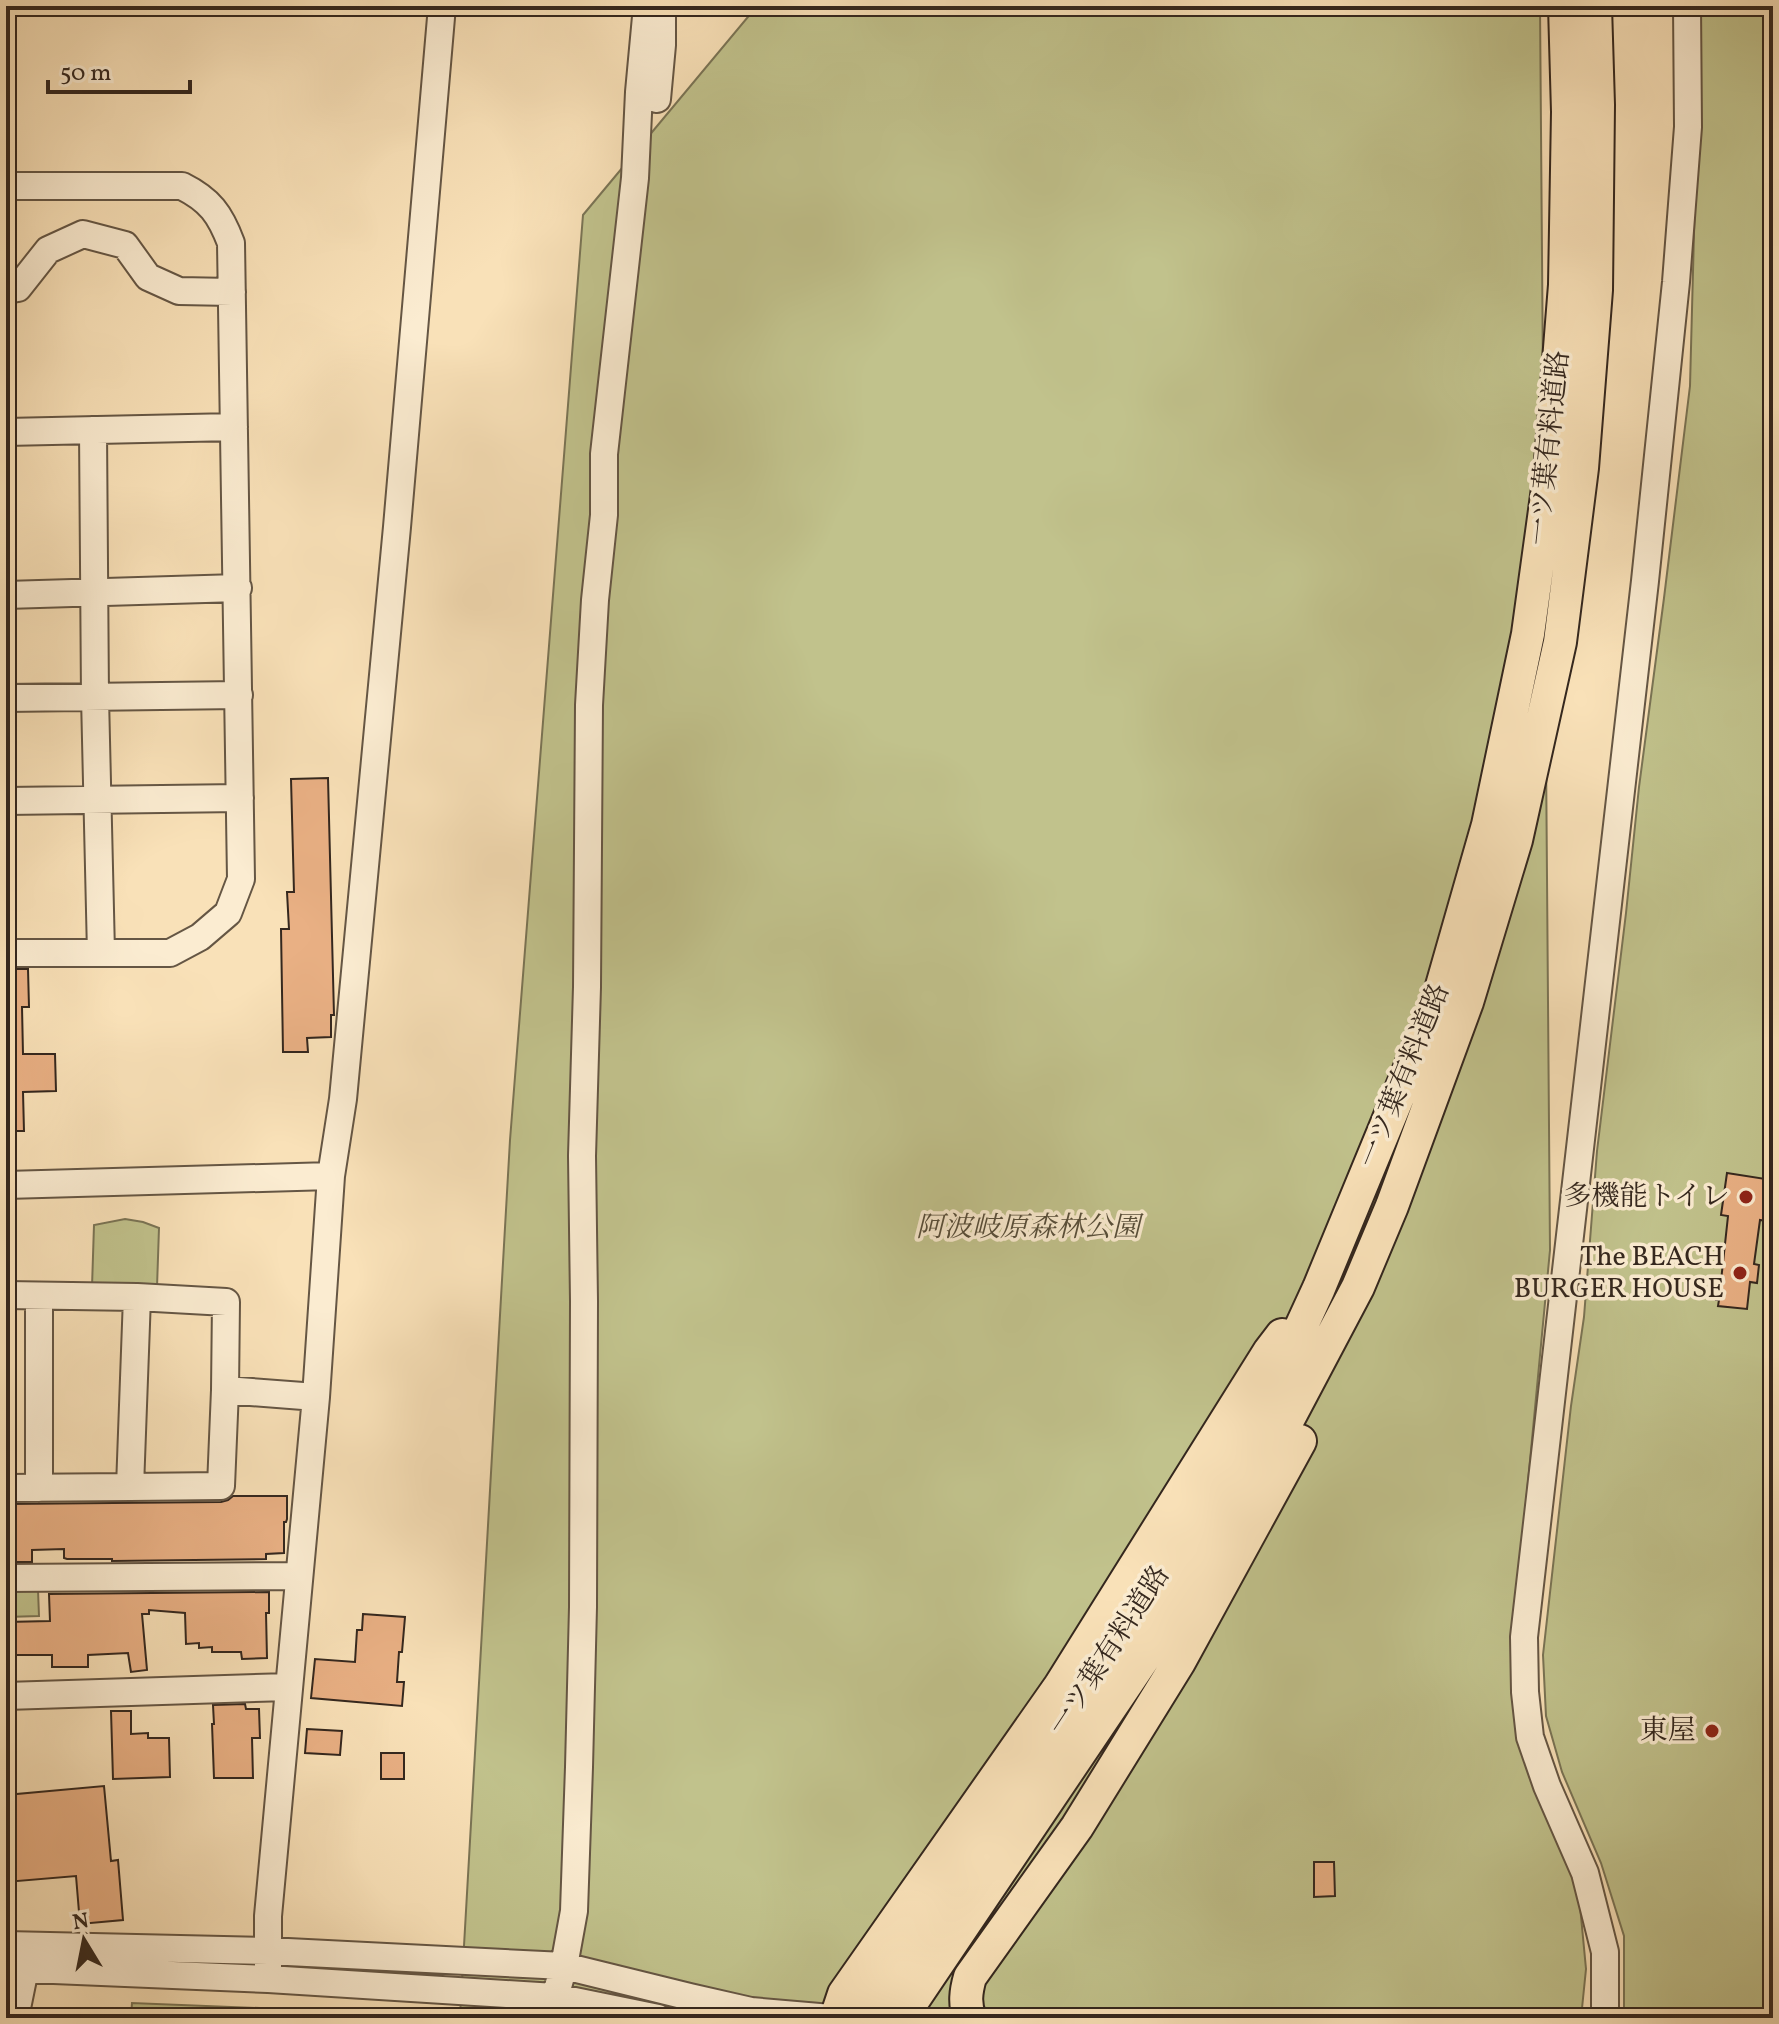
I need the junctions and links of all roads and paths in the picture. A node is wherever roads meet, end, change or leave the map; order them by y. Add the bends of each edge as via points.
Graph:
1 (442, 6) edge
2 (647, 6) edge
3 (662, 6) edge
4 (1565, 6) edge
5 (1595, 6) edge
6 (1687, 6) edge
7 (6, 186) edge
8 (6, 290) edge
9 (232, 292) junction
10 (234, 427) junction
11 (93, 430) junction
12 (6, 432) edge
13 (604, 515) junction
14 (238, 588) junction
15 (93, 593) junction
16 (6, 595) edge
17 (239, 695) junction
18 (95, 697) junction
19 (6, 698) edge
20 (240, 798) junction
21 (98, 800) junction
22 (6, 801) edge
23 (6, 953) edge
24 (101, 953) junction
25 (331, 1176) junction
26 (6, 1185) edge
27 (1358, 1287) junction
28 (1319, 1288) junction
29 (6, 1295) edge
30 (39, 1296) junction
31 (137, 1297) junction
32 (225, 1390) junction
33 (316, 1397) junction
34 (130, 1487) junction
35 (6, 1488) edge
36 (39, 1488) junction
37 (298, 1576) junction
38 (6, 1578) edge
39 (1150, 1622) junction
40 (289, 1687) junction
41 (6, 1696) edge
42 (6, 1945) edge
43 (268, 1951) junction
44 (564, 1966) junction
45 (16, 1968) edge
46 (970, 1977) junction
47 (268, 1979) junction
48 (555, 1997) junction
49 (15, 2018) edge
50 (658, 2018) edge
51 (834, 2018) edge
52 (863, 2018) edge
53 (902, 2018) edge
54 (970, 2018) edge
55 (1605, 2018) edge

1 - 25 street via 345,1083
2 - 13 street via 635,178 604,454
3 - 13 street via 621,439
4 - 28 main road, 一ツ葉有料道路 via 1565,285 1550,474 1528,634 1488,825 1438,1000
5 - 27 main road, 一ツ葉有料道路 via 1596,290 1582,468 1560,642 1516,840 1467,1002
6 - 55 street via 1688,127 1671,328 1524,1637 1530,1737 1585,1873 1605,1952
7 - 9 street via 182,186 200,195 223,221 231,243
8 - 9 street via 18,288 48,250 83,234 125,245 148,277 179,291
9 - 10 street
10 - 11 street
10 - 14 street
11 - 12 street
11 - 15 street
13 - 44 street via 589,705 583,1607 574,1911
14 - 15 street
14 - 17 street
15 - 16 street
15 - 18 street
17 - 18 street
17 - 20 street
18 - 19 street
18 - 21 street
20 - 21 street
20 - 24 street via 241,879 228,913 170,953
21 - 22 street
21 - 24 street
23 - 24 street
25 - 26 street
25 - 33 street
27 - 39 main road, 一ツ葉有料道路 via 1274,1446
27 - 46 main road via 1350,1335 1296,1451 1179,1662 1077,1827
28 - 39 main road, 一ツ葉有料道路 via 1274,1386
28 - 51 main road via 1269,1352 1060,1686 844,1994
29 - 30 street
30 - 31 street
30 - 36 street
31 - 32 street via 226,1302
31 - 34 street
32 - 33 street
32 - 34 street via 221,1486
33 - 37 street
34 - 36 street
35 - 36 street
37 - 38 street
37 - 40 street
39 - 52 main road, 一ツ葉有料道路
39 - 53 main road, 一ツ葉有料道路
40 - 41 street
40 - 43 street
42 - 43 street
43 - 44 street
43 - 47 street
44 - 48 street
44 - 51 street via 751,2011
45 - 47 street
45 - 49 street
46 - 53 main road
46 - 54 main road
47 - 48 street
48 - 50 street

